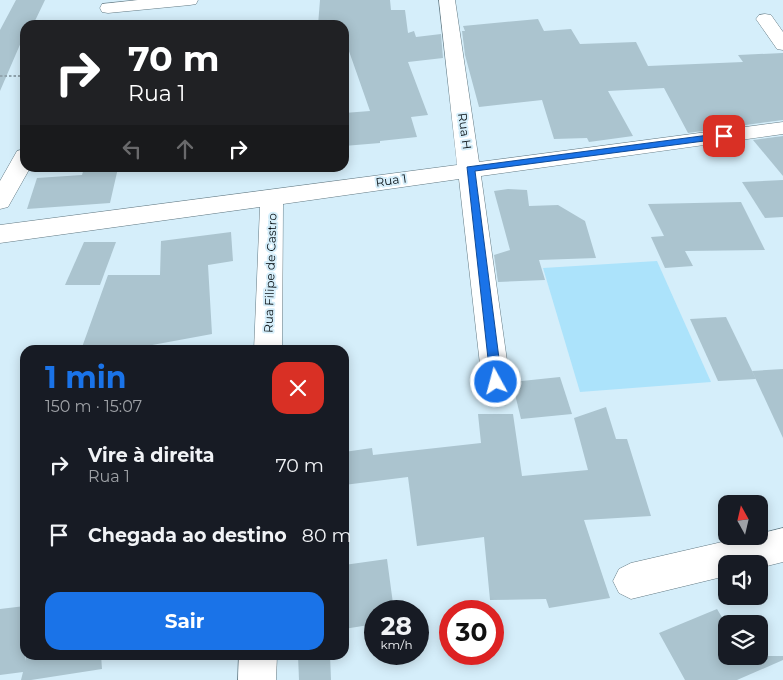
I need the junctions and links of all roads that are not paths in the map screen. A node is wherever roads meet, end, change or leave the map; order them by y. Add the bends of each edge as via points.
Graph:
1 (190, 0) edge
2 (447, 0) edge
3 (110, 4) edge
4 (765, 19) dead end
5 (101, 20) edge
6 (783, 45) edge
7 (783, 128) edge
8 (20, 165) edge
9 (470, 169) junction
10 (272, 196) junction
11 (0, 201) edge
12 (0, 234) edge
13 (268, 345) edge
14 (496, 382) dead end
15 (783, 546) edge
16 (631, 581) dead end
17 (258, 660) edge
18 (257, 680) edge

1 - 3 street
2 - 9 street, Rua H
3 - 5 street
4 - 6 street
7 - 9 street, Rua 1
8 - 11 street
9 - 10 street, Rua 1
9 - 14 street, Rua H
10 - 12 street, Rua 1
10 - 13 street, Rua Filipe de Castro
15 - 16 street
17 - 18 street

